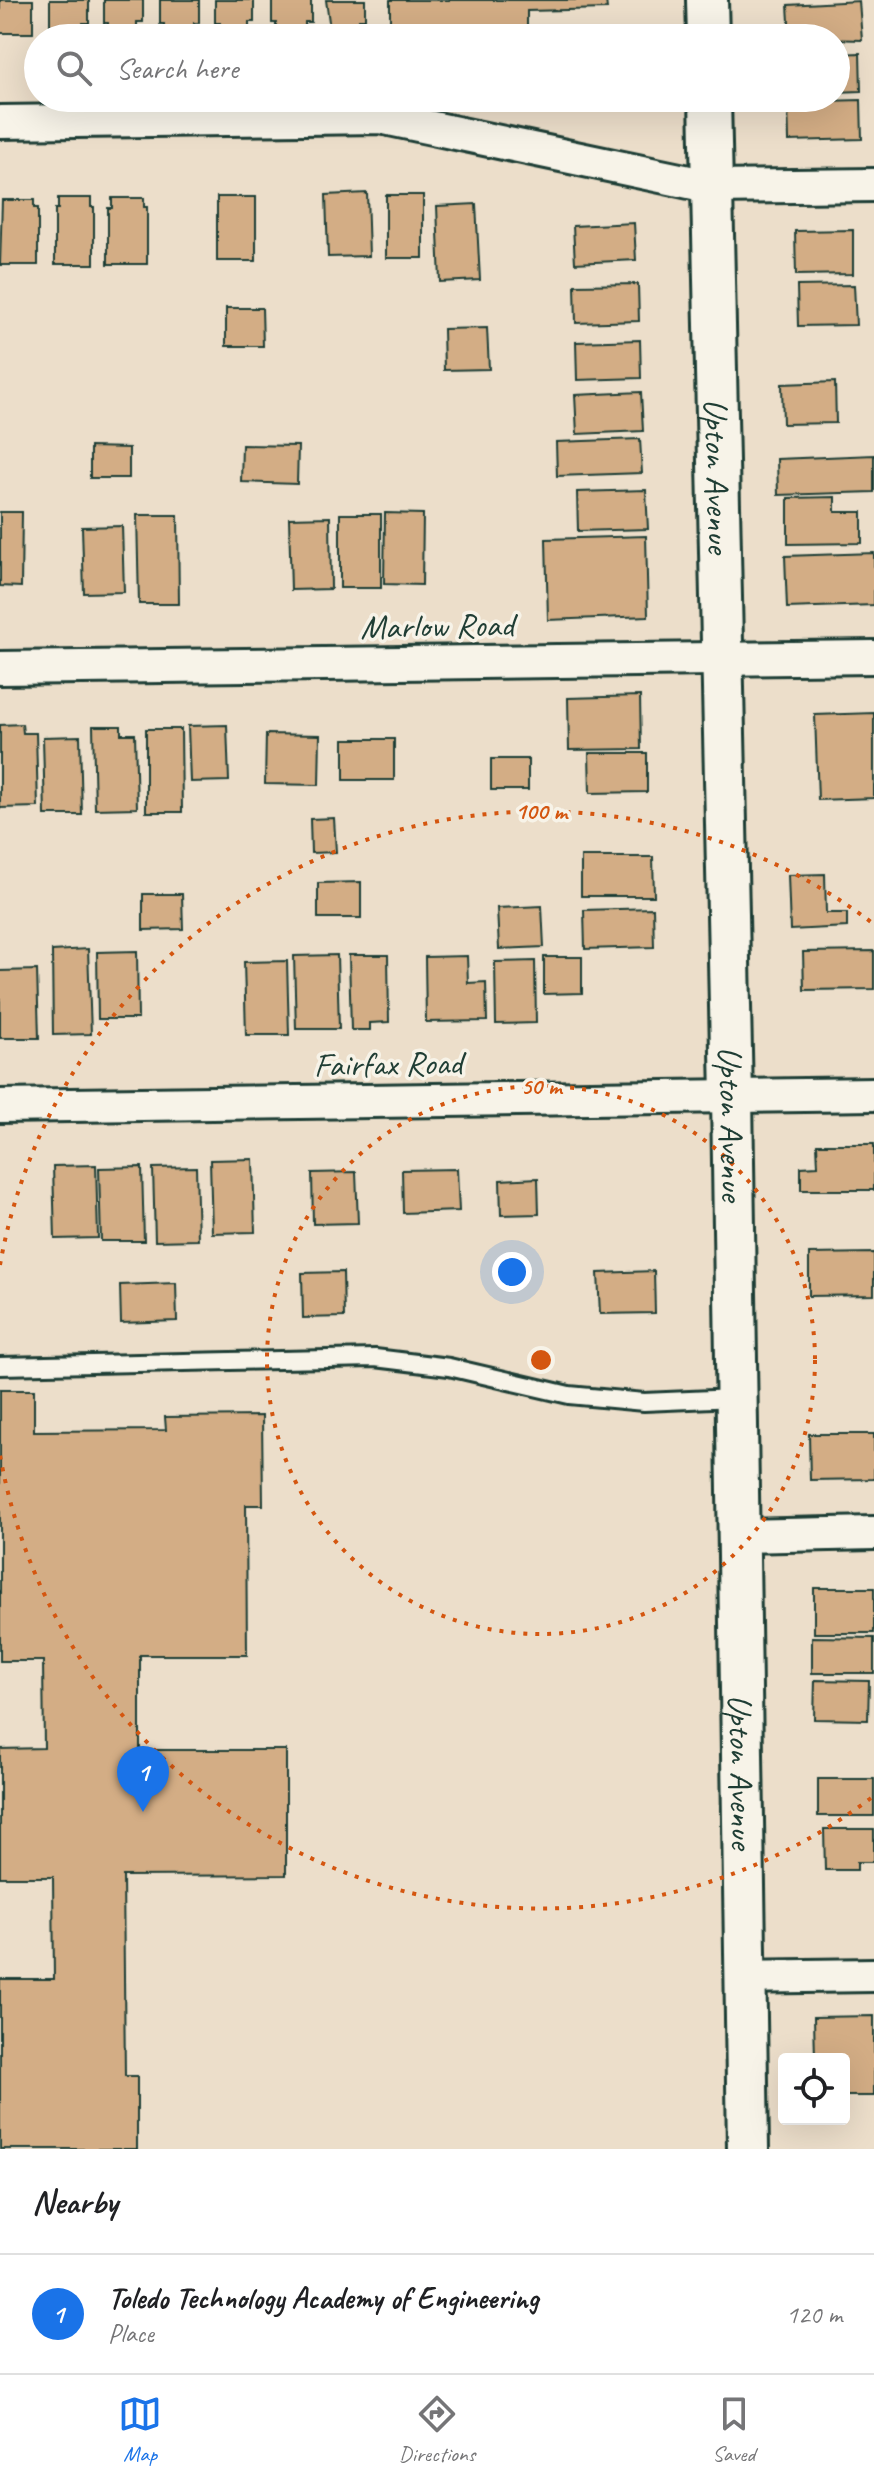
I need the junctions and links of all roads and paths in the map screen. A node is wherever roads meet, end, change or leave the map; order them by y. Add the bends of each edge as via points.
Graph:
1 (707, 0) edge
2 (708, 24) edge
3 (710, 112) edge
4 (0, 122) edge
5 (874, 185) edge
6 (713, 187) junction
7 (874, 657) edge
8 (724, 659) junction
9 (0, 668) edge
10 (874, 1094) edge
11 (732, 1096) junction
12 (0, 1106) edge
13 (0, 1366) edge
14 (735, 1398) junction
15 (874, 1533) edge
16 (737, 1536) junction
17 (874, 1975) edge
18 (744, 1977) junction
19 (748, 2149) edge

1 - 2 street
3 - 6 street, Upton Avenue
4 - 6 street via 380,117
5 - 6 street
6 - 8 street, Upton Avenue
7 - 8 street, Marlow Road
8 - 9 street, Marlow Road
8 - 11 street, Upton Avenue
10 - 11 street, Fairfax Road
11 - 12 street, Fairfax Road
11 - 14 street, Upton Avenue
13 - 14 lane via 375,1358 449,1367 569,1395 644,1402
14 - 16 street, Upton Avenue
15 - 16 street
16 - 18 street, Upton Avenue
17 - 18 street
18 - 19 street, Upton Avenue

